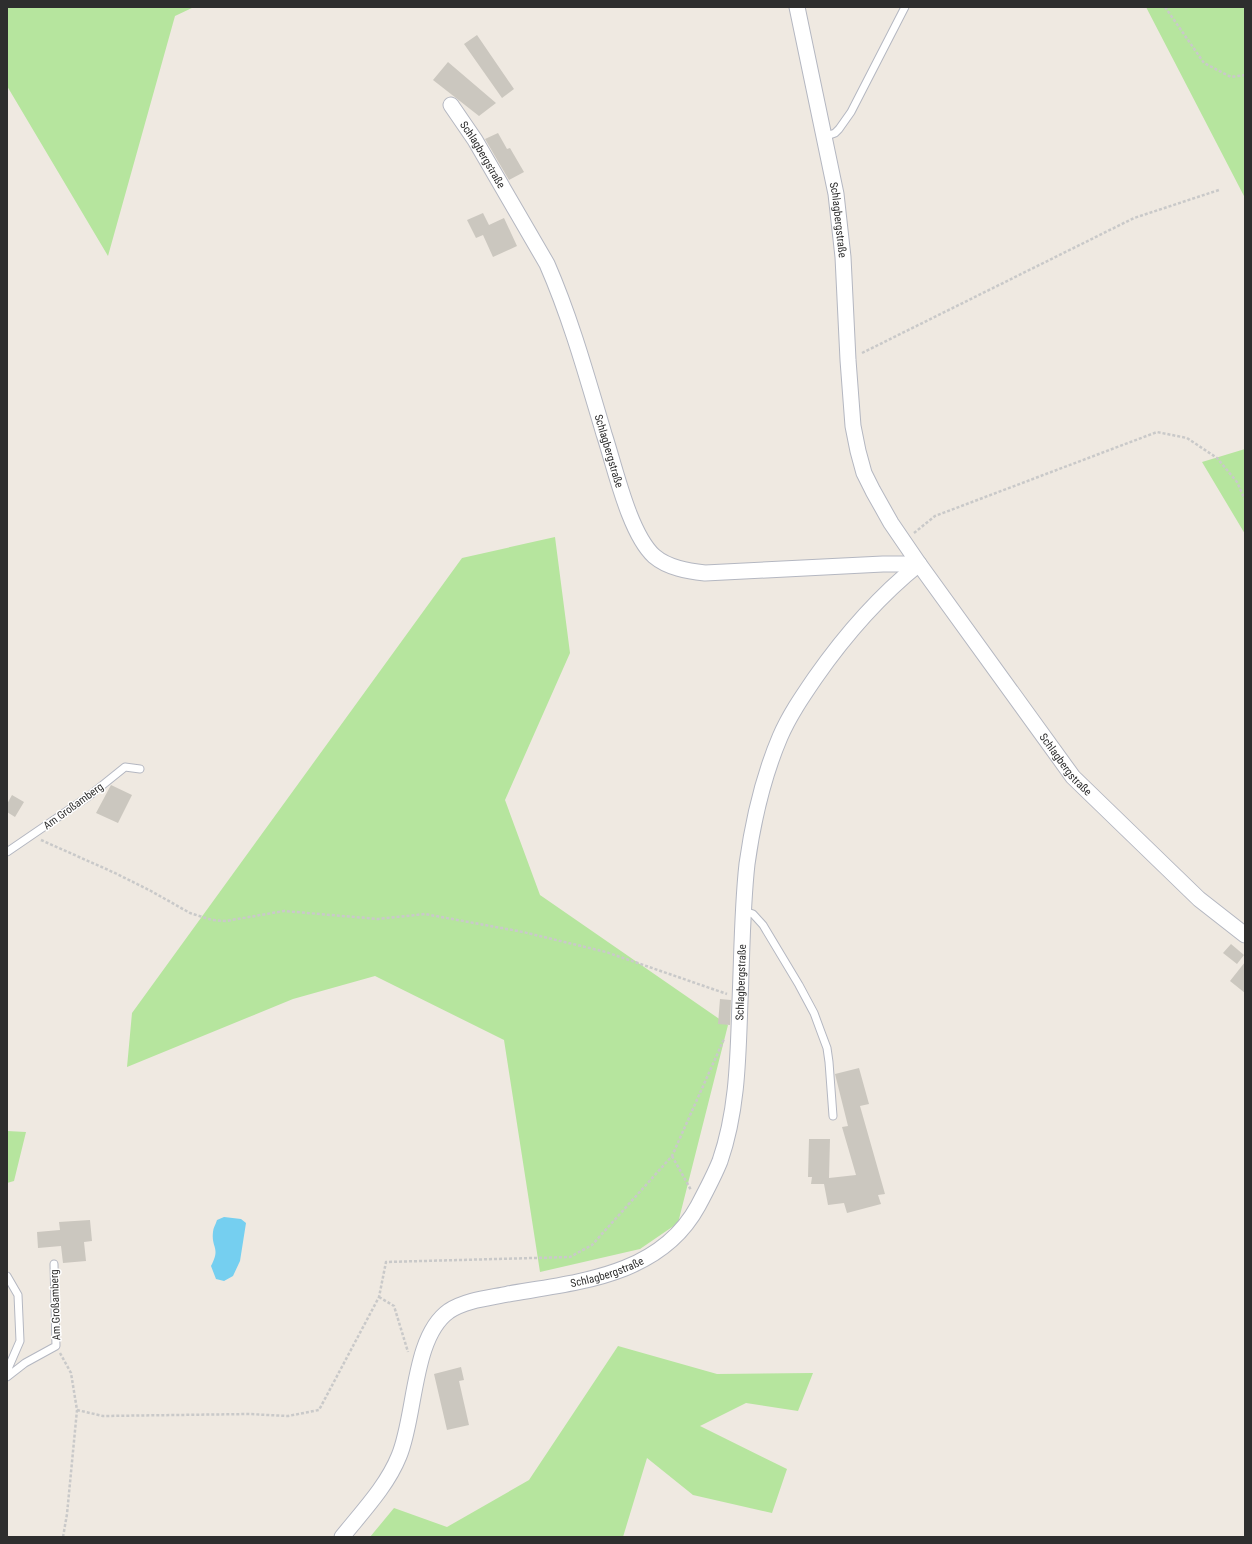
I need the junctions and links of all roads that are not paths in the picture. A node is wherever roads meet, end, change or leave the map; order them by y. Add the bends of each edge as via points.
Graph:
1 (798, 7) edge
2 (905, 7) edge
3 (451, 105) dead end
4 (824, 137) junction
5 (919, 564) junction
6 (140, 768) dead end
7 (7, 852) edge
8 (744, 911) junction
9 (1245, 935) edge
10 (834, 1116) dead end
11 (54, 1264) dead end
12 (7, 1276) edge
13 (7, 1371) edge
14 (7, 1377) edge
15 (342, 1537) edge

1 - 4 street, Schlagbergstraße
2 - 4 lane via 851,112 839,129
3 - 5 street, Schlagbergstraße via 475,140 547,264 590,386 627,507 641,539 654,556 683,570 705,573
4 - 5 street, Schlagbergstraße via 840,222 853,426 862,465 873,491
5 - 8 street, Schlagbergstraße via 874,604 846,635 803,695 781,735 757,811 747,864
5 - 9 street, Schlagbergstraße via 1073,777 1199,899
6 - 7 lane, Am Großamberg via 125,767 89,796
8 - 10 lane via 753,914 763,925 814,1014 827,1048
8 - 15 street, Schlagbergstraße via 737,1076 729,1129 718,1164 699,1205 670,1240 657,1251 625,1269 592,1279 486,1298 456,1307 438,1320 428,1339 418,1370 410,1418 399,1456 386,1481
11 - 14 lane, Am Großamberg via 56,1346 25,1363
12 - 13 lane via 18,1295 20,1341

